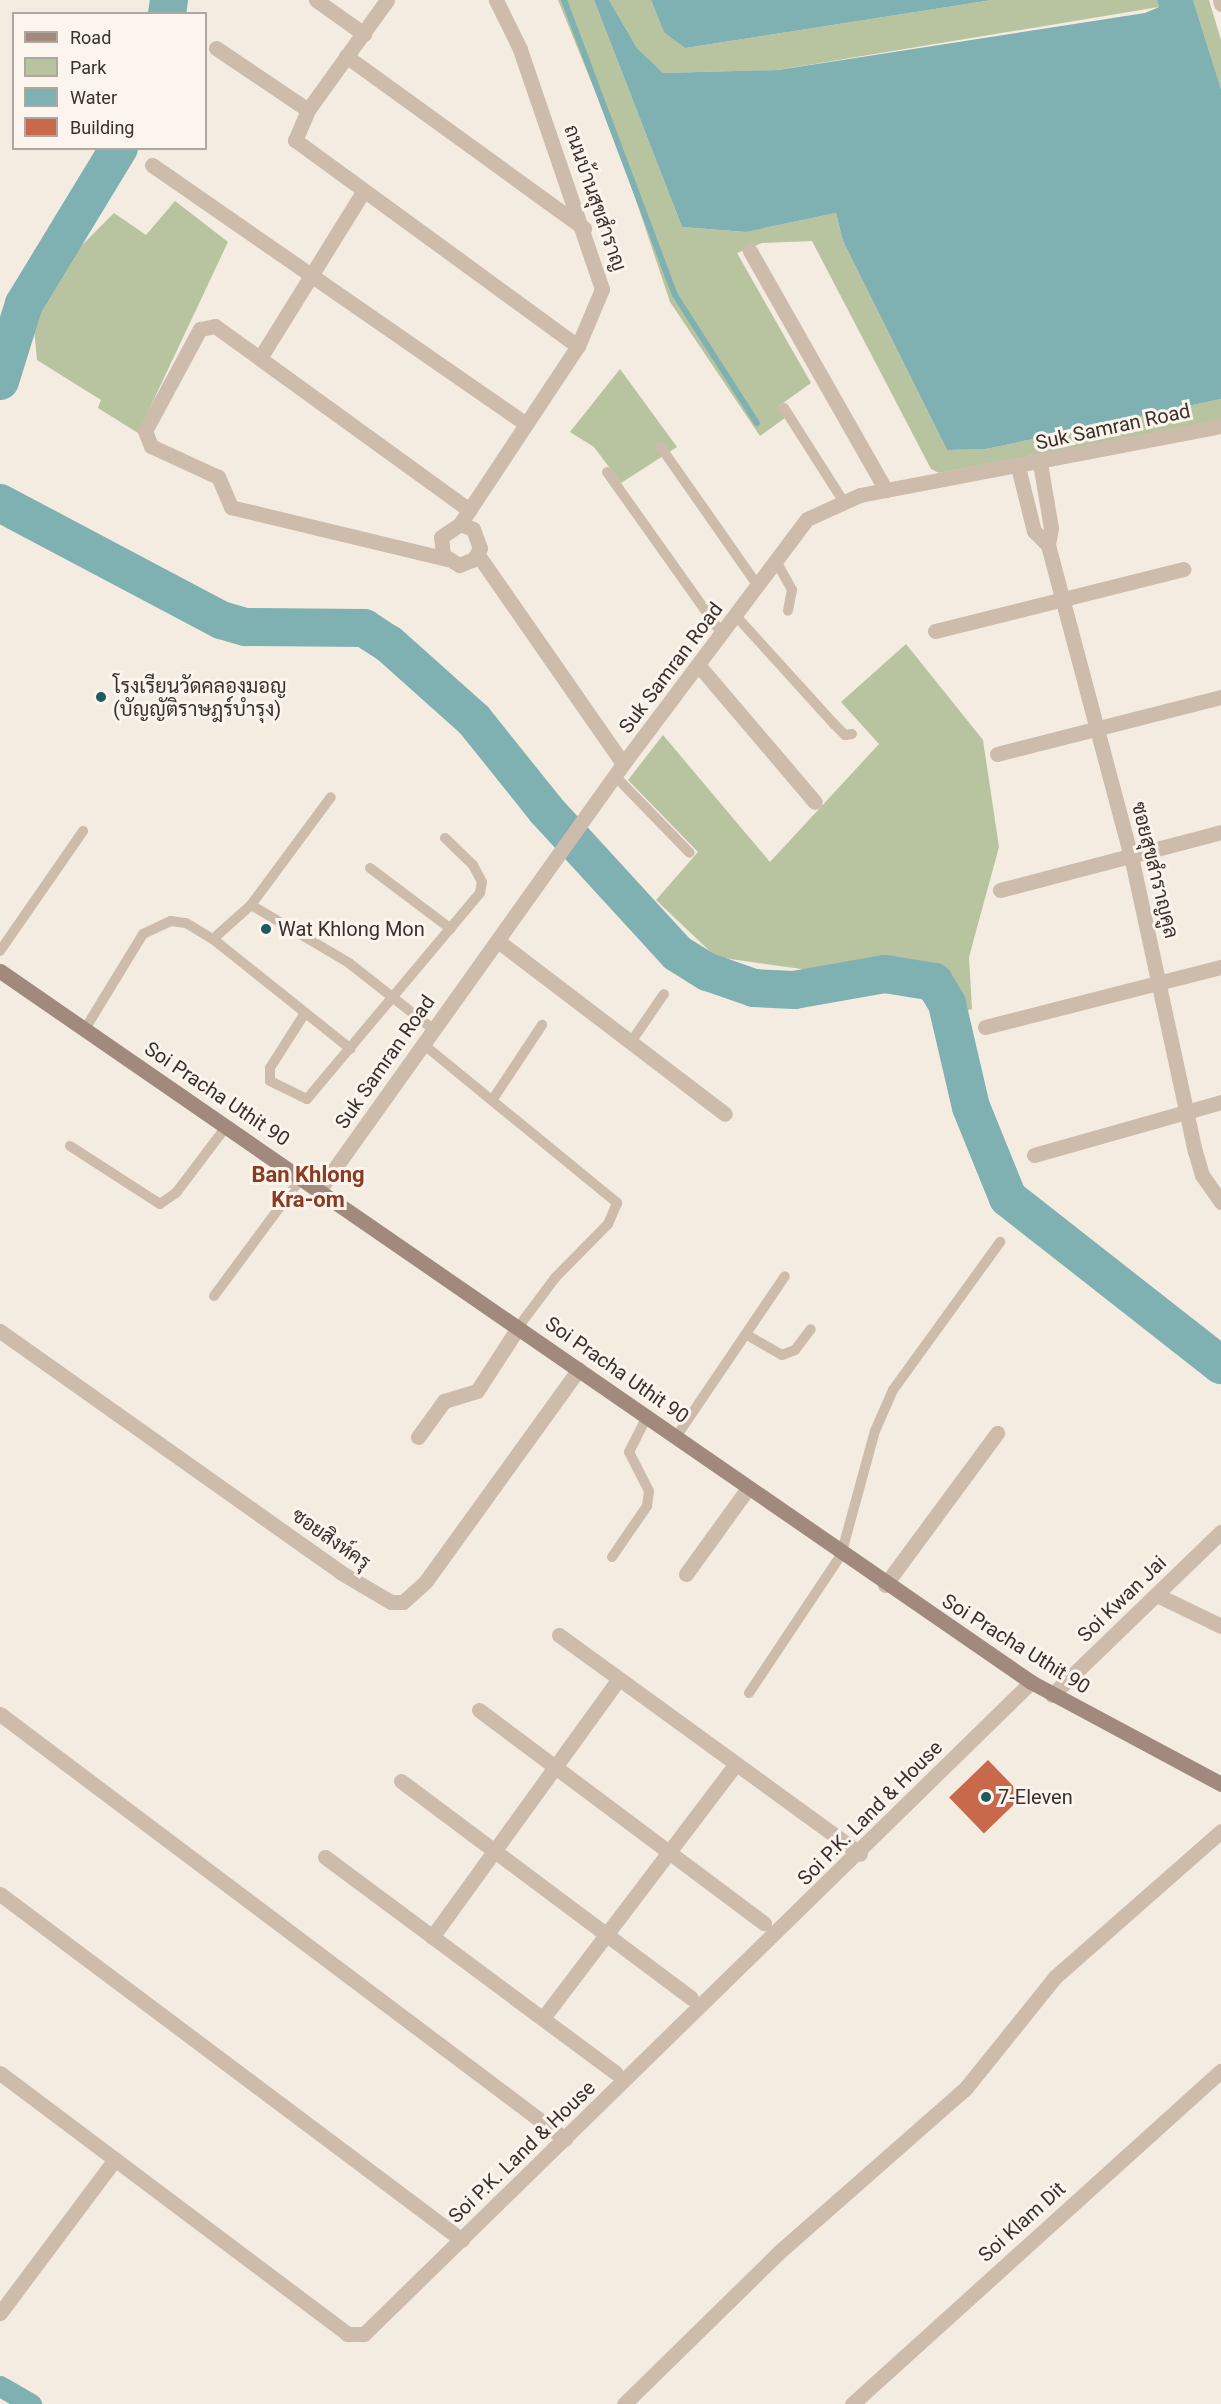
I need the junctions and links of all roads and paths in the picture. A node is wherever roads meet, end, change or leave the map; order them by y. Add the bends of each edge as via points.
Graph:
1 (316, 0) edge
2 (387, 0) edge
3 (496, 0) edge
4 (364, 34) junction
5 (216, 48) dead end
6 (346, 56) junction
7 (308, 110) junction
8 (152, 165) dead end
9 (363, 192) junction
10 (584, 228) junction
11 (750, 251) dead end
12 (312, 275) junction
13 (578, 346) junction
14 (260, 358) junction
15 (784, 408) dead end
16 (524, 423) junction
17 (1221, 426) edge
18 (660, 446) dead end
19 (1040, 463) junction
20 (1018, 467) junction
21 (607, 472) dead end
22 (886, 490) junction
23 (842, 500) junction
24 (469, 510) junction
25 (460, 524) junction
26 (1048, 545) junction
27 (478, 555) junction
28 (447, 559) junction
29 (776, 561) junction
30 (1183, 569) dead end
31 (758, 586) junction
32 (1064, 599) junction
33 (788, 611) dead end
34 (736, 616) junction
35 (935, 631) dead end
36 (723, 635) junction
37 (700, 667) junction
38 (1221, 697) edge
39 (1099, 728) junction
40 (852, 734) dead end
41 (997, 754) dead end
42 (619, 770) junction
43 (330, 797) dead end
44 (815, 802) dead end
45 (83, 831) dead end
46 (1221, 832) edge
47 (445, 838) dead end
48 (690, 853) dead end
49 (1131, 856) junction
50 (370, 868) dead end
51 (1000, 890) dead end
52 (251, 905) junction
53 (451, 929) junction
54 (213, 939) junction
55 (498, 940) junction
56 (0, 951) edge
57 (1221, 967) edge
58 (0, 971) edge
59 (1161, 982) junction
60 (664, 994) dead end
61 (393, 999) junction
62 (305, 1013) junction
63 (542, 1025) dead end
64 (985, 1028) dead end
65 (85, 1029) junction
66 (433, 1029) junction
67 (631, 1042) junction
68 (423, 1044) junction
69 (351, 1049) junction
70 (493, 1100) junction
71 (1221, 1102) edge
72 (1187, 1111) junction
73 (725, 1114) dead end
74 (226, 1127) junction
75 (70, 1146) dead end
76 (1034, 1155) dead end
77 (302, 1177) junction
78 (320, 1189) junction
79 (1221, 1202) edge
80 (1000, 1242) dead end
81 (785, 1276) dead end
82 (214, 1296) dead end
83 (519, 1326) junction
84 (811, 1329) dead end
85 (0, 1331) edge
86 (747, 1335) junction
87 (579, 1369) junction
88 (647, 1417) junction
89 (997, 1433) dead end
90 (418, 1437) dead end
91 (676, 1437) junction
92 (748, 1488) junction
93 (1221, 1532) edge
94 (1215, 1547) edge
95 (841, 1555) junction
96 (612, 1557) dead end
97 (686, 1574) dead end
98 (885, 1584) junction
99 (1157, 1595) junction
100 (1221, 1626) edge
101 (559, 1635) dead end
102 (618, 1680) junction
103 (1031, 1682) junction
104 (748, 1693) dead end
105 (1052, 1695) junction
106 (479, 1710) dead end
107 (0, 1714) edge
108 (736, 1764) junction
109 (556, 1768) junction
110 (401, 1781) dead end
111 (1221, 1784) edge
112 (1221, 1831) edge
113 (496, 1851) junction
114 (670, 1852) junction
115 (860, 1854) junction
116 (325, 1857) dead end
117 (0, 1894) edge
118 (764, 1923) dead end
119 (607, 1934) junction
120 (432, 1936) junction
121 (691, 1998) dead end
122 (543, 2018) junction
123 (1221, 2071) edge
124 (0, 2073) edge
125 (616, 2073) dead end
126 (565, 2139) junction
127 (115, 2158) junction
128 (462, 2240) junction
129 (0, 2313) edge
130 (624, 2404) edge
131 (852, 2404) edge

1 - 4 street
2 - 4 street
3 - 10 street, ถนนบ้านสุขสำราญ via 520,49
4 - 6 street
5 - 7 street
6 - 7 street
6 - 10 street
7 - 9 street via 295,140
8 - 12 street
9 - 12 street
9 - 13 street
10 - 13 street, ถนนบ้านสุขสำราญ via 602,289
11 - 22 street
12 - 14 street
12 - 16 street
13 - 16 street, ถนนบ้านสุขสำราญ
14 - 24 street
14 - 28 street via 215,326 200,329 145,430 145,440 214,474 231,507
15 - 23 lane
16 - 24 street, ถนนบ้านสุขสำราญ
17 - 19 street, Suk Samran Road
18 - 31 lane
19 - 20 street, Suk Samran Road
19 - 26 street, ซอยสุขสำราญคูล via 1051,528
20 - 22 street, Suk Samran Road
20 - 26 street, ซอยสุขสำราญคูล via 1034,531
21 - 36 lane
22 - 23 street, Suk Samran Road
23 - 29 street, Suk Samran Road via 807,519
24 - 25 street, ถนนบ้านสุขสำราญ
25 - 27 street via 478,534
25 - 28 street, ถนนบ้านสุขสำราญ via 441,537
26 - 32 street, ซอยสุขสำราญคูล
27 - 28 street via 464,564
27 - 42 street
29 - 31 street, Suk Samran Road
29 - 33 lane via 792,590
30 - 32 street
31 - 34 street, Suk Samran Road
32 - 35 street
32 - 39 street, ซอยสุขสำราญคูล
34 - 36 street, Suk Samran Road
34 - 40 lane via 834,724 845,735
36 - 37 street, Suk Samran Road
37 - 42 street, Suk Samran Road
37 - 44 street
38 - 39 street
39 - 41 street
39 - 49 street, ซอยสุขสำราญคูล
42 - 48 lane
42 - 55 street, Suk Samran Road
43 - 52 lane
45 - 56 lane
46 - 49 street
47 - 53 lane via 482,882 480,893
49 - 51 street
49 - 59 street, ซอยสุขสำราญคูล
50 - 53 lane
52 - 54 lane
52 - 61 lane via 349,963
53 - 61 lane
54 - 62 lane
54 - 65 lane via 186,923 171,921 143,934
55 - 66 street, Suk Samran Road
55 - 67 street
57 - 59 street
58 - 65 street, Soi Pracha Uthit 90
59 - 64 street
59 - 72 street, ซอยสุขสำราญคูล
60 - 67 lane
61 - 66 lane
61 - 69 lane
62 - 69 lane
62 - 69 lane via 270,1068 270,1081 278,1089 307,1099
63 - 70 lane
65 - 74 street, Soi Pracha Uthit 90
66 - 68 street, Suk Samran Road
67 - 73 street
68 - 70 lane
68 - 78 street, Suk Samran Road
70 - 83 lane via 617,1203 608,1224 555,1278
71 - 72 street
72 - 76 street
72 - 79 street, ซอยสุขสำราญคูล via 1202,1175
74 - 75 lane via 176,1193 160,1204
74 - 77 street, Soi Pracha Uthit 90
77 - 78 street, Soi Pracha Uthit 90
77 - 82 lane
78 - 83 street, Soi Pracha Uthit 90
80 - 95 lane via 893,1390 875,1431
81 - 86 lane
83 - 87 street, Soi Pracha Uthit 90
83 - 90 street via 477,1391 444,1401
84 - 86 lane via 795,1350 782,1355
85 - 87 street, ซอยสิงห์ครุ via 340,1572 391,1602 403,1602 426,1581
86 - 91 lane
87 - 88 street, Soi Pracha Uthit 90
88 - 91 street, Soi Pracha Uthit 90
88 - 96 lane via 629,1452 648,1491 647,1506
89 - 98 street
91 - 92 street, Soi Pracha Uthit 90
92 - 95 street, Soi Pracha Uthit 90
92 - 97 street
93 - 94 street, Soi Kwan Jai
94 - 99 street, Soi Kwan Jai
95 - 98 street, Soi Pracha Uthit 90
95 - 104 lane
98 - 103 street, Soi Pracha Uthit 90
99 - 100 street
99 - 105 street, Soi Kwan Jai
101 - 102 street
102 - 108 street
102 - 109 street
103 - 105 street, Soi Pracha Uthit 90
103 - 115 street, Soi P.K. Land & House
105 - 111 street, Soi Pracha Uthit 90
106 - 109 street
107 - 126 street
108 - 114 street
108 - 115 street
109 - 113 street
109 - 114 street
110 - 113 street
112 - 130 street via 1055,1977 965,2089 778,2253
113 - 119 street
113 - 120 street
114 - 118 street
114 - 119 street
115 - 126 street, Soi P.K. Land & House
116 - 120 street
117 - 128 street
119 - 121 street
119 - 122 street
120 - 122 street
122 - 125 street
123 - 131 street, Soi Klam Dit
124 - 127 street, Soi P.K. Land & House
126 - 128 street, Soi P.K. Land & House
127 - 128 street, Soi P.K. Land & House via 356,2336 372,2328
127 - 129 street

